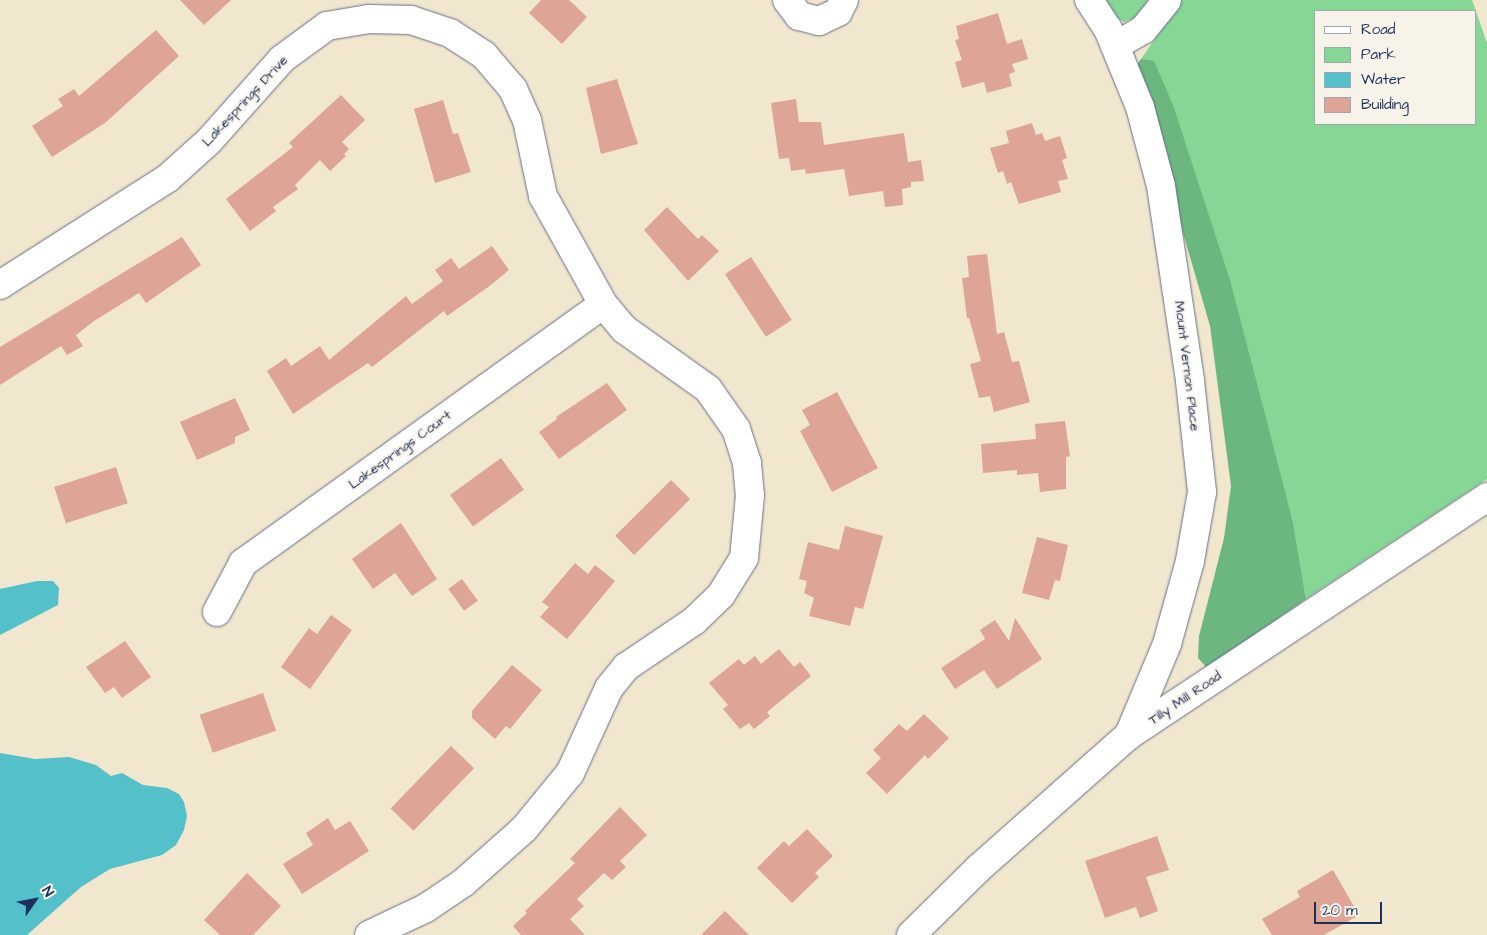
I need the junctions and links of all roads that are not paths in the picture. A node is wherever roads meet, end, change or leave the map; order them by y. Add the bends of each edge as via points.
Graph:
1 (787, 0) edge
2 (844, 0) edge
3 (1089, 0) edge
4 (1167, 0) edge
5 (1115, 46) junction
6 (0, 285) edge
7 (603, 304) junction
8 (1485, 501) edge
9 (217, 612) dead end
10 (1129, 735) junction
11 (369, 935) edge
12 (911, 935) edge

1 - 2 street via 799,16 819,20 838,12
3 - 5 street, Mount Vernon Place
4 - 5 street via 1143,30
5 - 10 street, Mount Vernon Place via 1140,107 1161,186 1190,382 1202,492 1190,561 1167,644
6 - 7 street, Lakesprings Drive via 168,178 209,141 282,59 327,26 369,19 411,20 450,33 484,55 513,89 527,120 543,196
7 - 9 street, Lakesprings Court via 243,563
7 - 11 street, Lakesprings Drive via 624,329 708,389 736,429 747,463 750,495 744,558 721,596 694,621 626,668 609,688 570,774 524,829 456,888 426,908
8 - 10 street, Tilly Mill Road
10 - 12 street, Tilly Mill Road via 979,868

